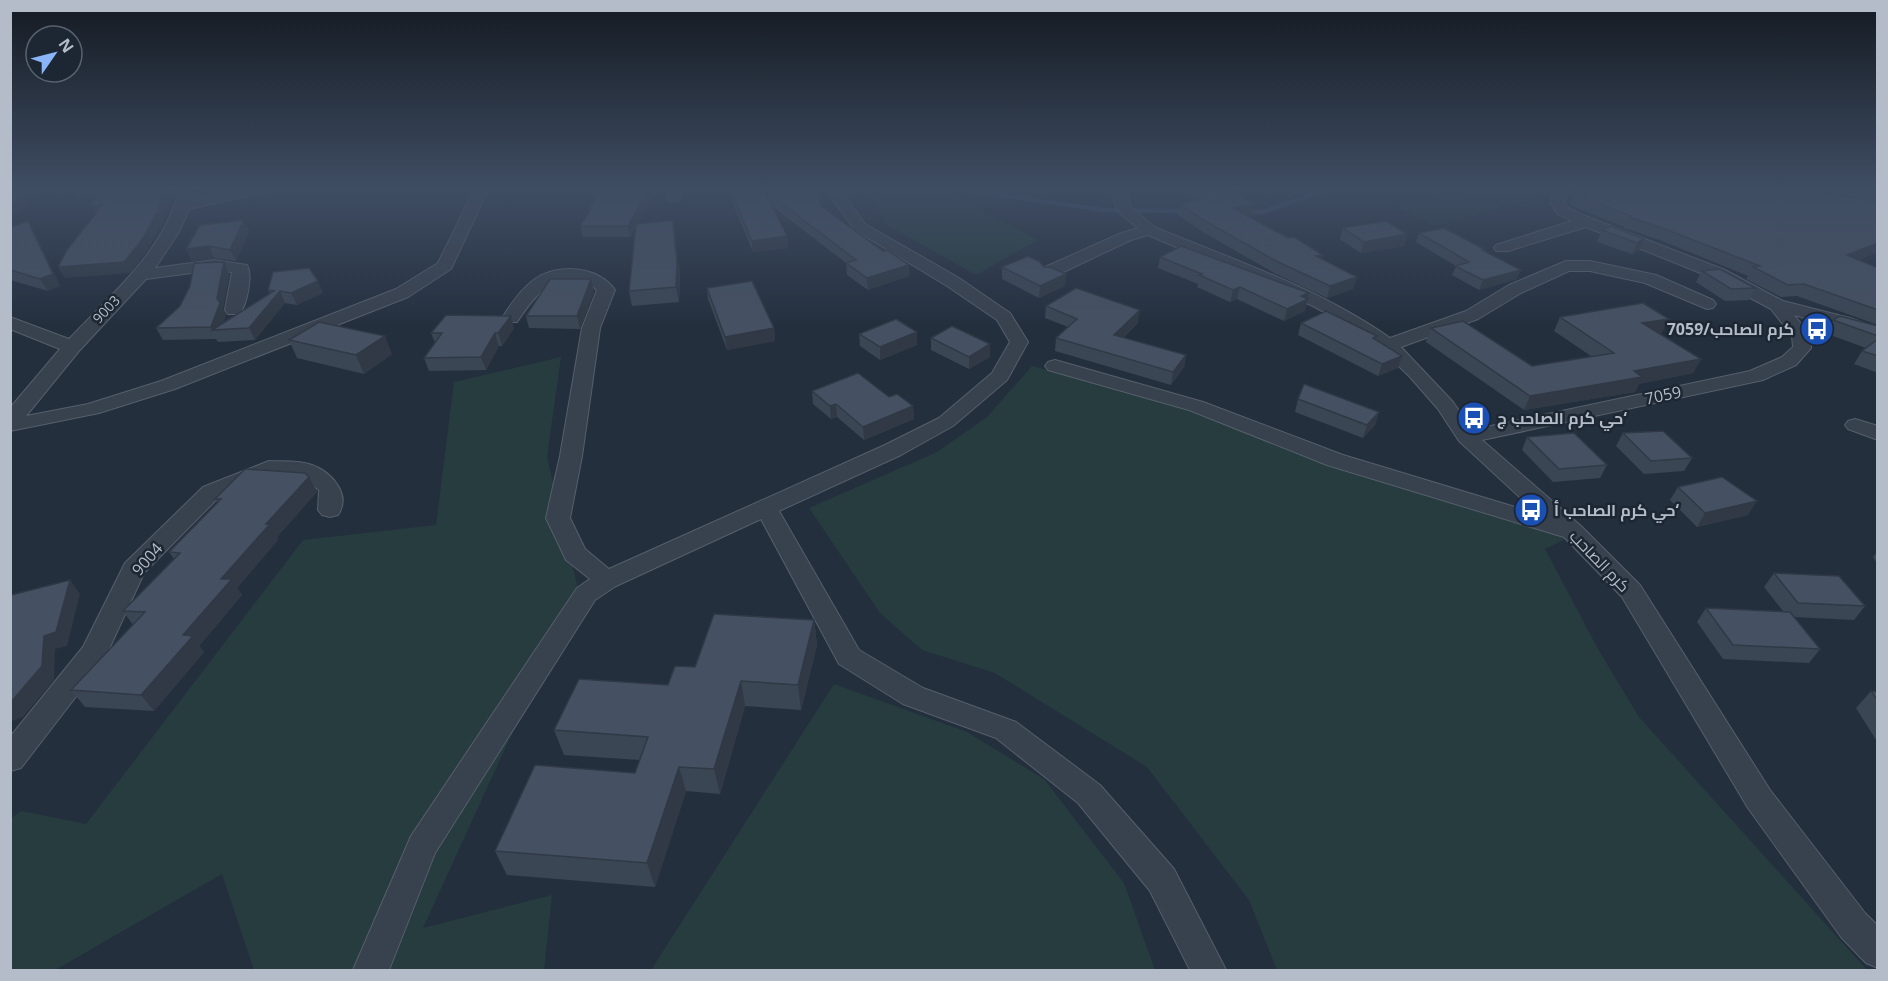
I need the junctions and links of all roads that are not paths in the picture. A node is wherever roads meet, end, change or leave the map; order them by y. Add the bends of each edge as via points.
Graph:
1 (171, 234) edge
2 (460, 234) edge
3 (870, 234) edge
4 (1136, 234) edge
5 (1158, 234) edge
6 (1548, 234) edge
7 (1616, 234) edge
8 (1502, 248) dead end
9 (1049, 272) edge
10 (138, 275) junction
11 (1707, 304) dead end
12 (1777, 305) junction
13 (234, 310) dead end
14 (511, 318) edge
15 (10, 322) edge
16 (1878, 334) edge
17 (1388, 345) junction
18 (72, 347) junction
19 (1055, 366) dead end
20 (10, 424) edge
21 (1855, 425) dead end
22 (1878, 434) edge
23 (1467, 437) junction
24 (766, 507) junction
25 (330, 510) dead end
26 (1573, 532) junction
27 (607, 580) junction
28 (10, 759) edge
29 (1878, 951) edge
30 (371, 970) edge
31 (1208, 970) edge

1 - 10 street, 9003
2 - 20 street via 445,266 402,293 168,385 92,409
3 - 24 street via 1004,317 1019,342 1000,376 946,422
4 - 9 street
5 - 17 street, كرم الصاحب via 1319,302
6 - 8 street
7 - 12 street via 1719,274
10 - 13 street via 214,266 241,268
10 - 18 street, 9003
11 - 17 street via 1650,279 1590,266 1566,266 1515,289 1472,315
12 - 16 street
12 - 23 street, 7059 via 1801,335 1802,348 1789,361 1756,376
14 - 27 street via 547,279 569,275 592,278 606,290 591,328 558,518 575,554
15 - 18 street
17 - 23 street, كرم الصاحب via 1446,406
18 - 20 street, 9003
19 - 26 street via 1196,406 1335,460
21 - 22 street
23 - 26 street, كرم الصاحب
24 - 27 street
24 - 31 street via 849,657 913,696 1006,730 1089,794 1162,880
25 - 28 street, 9004 via 330,488 306,470 269,468 211,492 134,569 94,653
26 - 29 street, كرم الصاحب via 1631,591 1759,799 1853,925
27 - 30 street via 586,594 573,612 422,846

